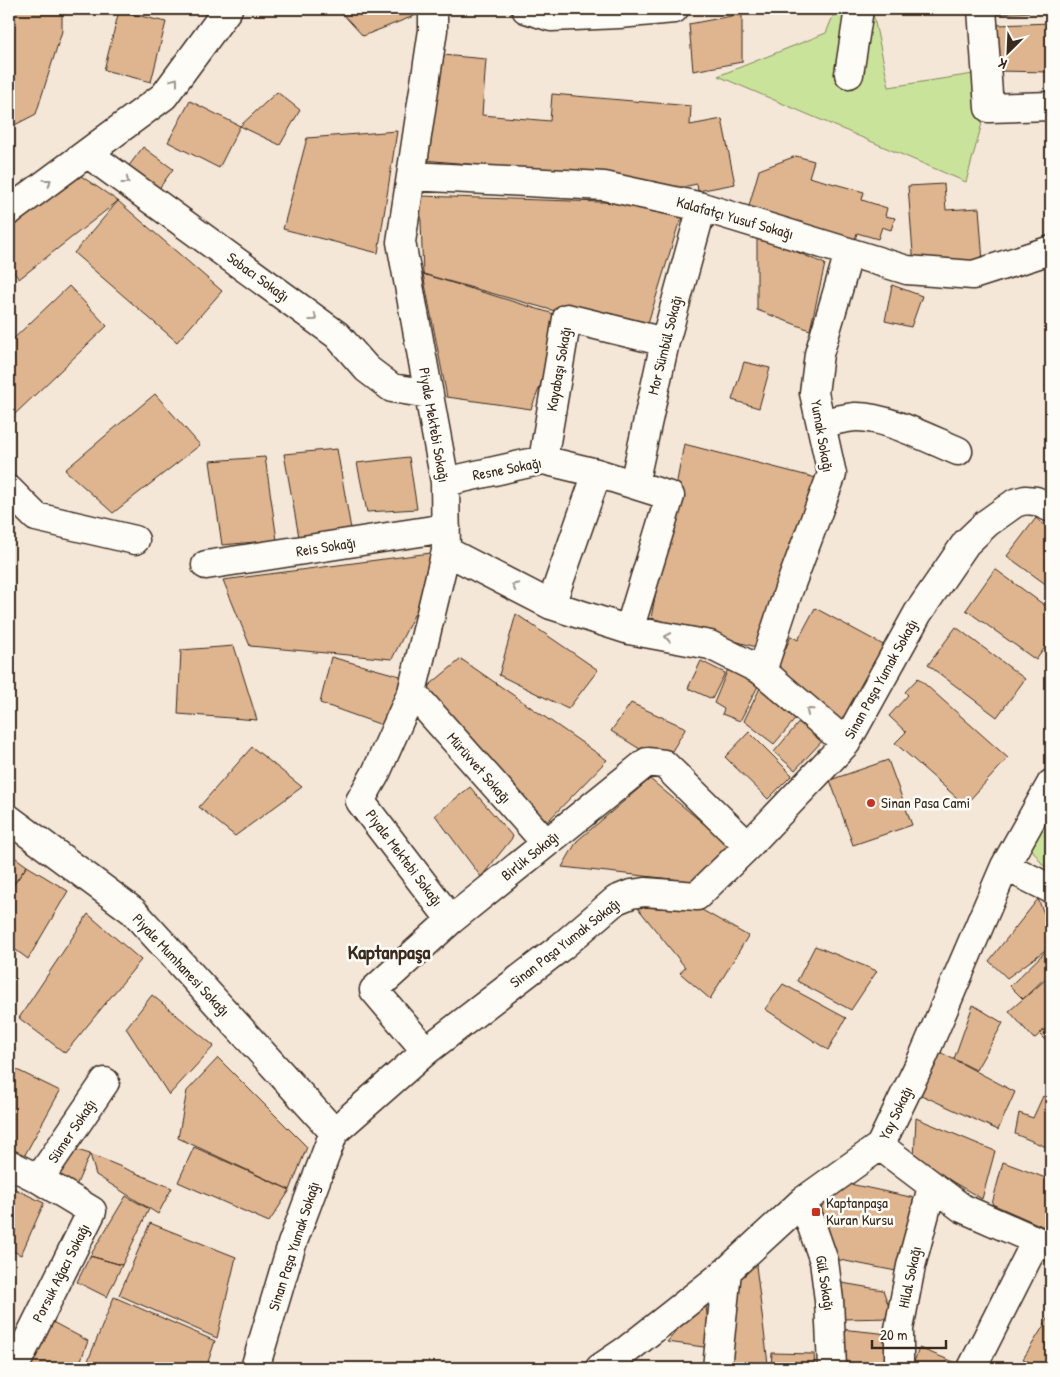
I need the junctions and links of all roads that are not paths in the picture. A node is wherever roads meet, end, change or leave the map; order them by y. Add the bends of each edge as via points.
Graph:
1 (228, 9) edge
2 (433, 9) edge
3 (526, 9) edge
4 (674, 9) edge
5 (859, 9) edge
6 (982, 9) edge
7 (850, 74) dead end
8 (1051, 106) edge
9 (87, 153) junction
10 (411, 176) junction
11 (702, 207) junction
12 (9, 211) edge
13 (1051, 250) edge
14 (849, 253) junction
15 (665, 342) junction
16 (429, 394) junction
17 (821, 424) junction
18 (958, 450) dead end
19 (543, 460) junction
20 (597, 473) junction
21 (445, 482) junction
22 (634, 484) junction
23 (9, 490) edge
24 (1051, 508) edge
25 (446, 539) junction
26 (135, 540) dead end
27 (206, 565) dead end
28 (551, 605) junction
29 (629, 630) junction
30 (762, 671) junction
31 (412, 692) junction
32 (846, 743) junction
33 (1051, 784) edge
34 (9, 819) edge
35 (546, 843) junction
36 (748, 846) junction
37 (1006, 866) junction
38 (1051, 889) edge
39 (451, 920) junction
40 (426, 1051) junction
41 (105, 1082) dead end
42 (334, 1132) junction
43 (880, 1146) junction
44 (9, 1164) edge
45 (39, 1179) junction
46 (932, 1187) junction
47 (803, 1201) junction
48 (1044, 1244) edge
49 (727, 1271) junction
50 (629, 1359) edge
51 (14, 1368) edge
52 (255, 1368) edge
53 (600, 1368) edge
54 (717, 1368) edge
55 (832, 1368) edge
56 (899, 1368) edge
57 (972, 1368) edge

9 -> 1 street via 164,96
2 - 10 street, Piyale Mektebi Sokağı via 433,30
3 - 4 street via 550,17
5 - 7 street
6 - 8 street via 989,108
12 -> 9 street
9 -> 16 street, Sobacı Sokağı via 337,335 367,369 392,388
10 - 11 street, Kalafatçı Yusuf Sokağı via 604,186
10 - 16 street, Piyale Mektebi Sokağı via 401,242
11 - 14 street, Kalafatçı Yusuf Sokağı
11 - 15 street, Mor Sümbül Sokağı
13 - 14 street, Kalafatçı Yusuf Sokağı via 973,275 907,270
14 - 17 street, Yumak Sokağı via 819,354 814,394
15 - 19 street, Kayabaşı Sokağı via 568,318
15 - 22 street, Mor Sümbül Sokağı
16 - 21 street, Piyale Mektebi Sokağı
17 - 18 street via 857,417 874,419
17 - 30 street, Yumak Sokağı via 832,474
19 - 20 street, Resne Sokağı
19 - 21 street, Resne Sokağı
20 - 22 street, Resne Sokağı
20 - 28 street
21 - 25 street, Piyale Mektebi Sokağı
22 - 29 street, Resne Sokağı via 670,496
23 - 26 street via 36,517
24 - 32 street, Sinan Paşa Yumak Sokağı via 1036,501 1015,503 966,543 918,613
25 - 27 street, Reis Sokağı
28 -> 25 street
25 - 31 street, Piyale Mektebi Sokağı
28 - 29 street
30 -> 29 street via 710,645
32 -> 30 street
31 - 35 street, Mürüvvet Sokağı
31 - 39 street, Piyale Mektebi Sokağı via 376,774 360,801
32 - 36 street, Sinan Paşa Yumak Sokağı
33 - 37 street, Yay Sokağı
34 - 42 street, Piyale Mumhanesi Sokağı via 133,911
35 - 36 street, Birlik Sokağı via 647,762 664,764
35 - 39 street, Birlik Sokağı
36 - 40 street, Sinan Paşa Yumak Sokağı via 697,896 645,892 616,900 561,947
37 - 38 street
37 - 43 street, Yay Sokağı
39 - 40 street, Birlik Sokağı via 374,990
40 - 42 street, Sinan Paşa Yumak Sokağı
41 - 45 street, Sümer Sokağı
42 - 52 street, Sinan Paşa Yumak Sokağı via 292,1244
43 - 46 street
43 - 47 street, Yay Sokağı
44 - 45 street, Porsuk Ağacı Sokağı
45 - 51 street, Porsuk Ağacı Sokağı via 92,1211
46 - 48 street via 962,1208
46 - 56 street, Hilal Sokağı via 900,1320
47 - 49 street, Yay Sokağı
47 - 55 street, Gül Sokağı via 824,1261
48 - 57 street
49 - 50 street, Yay Sokağı
49 - 54 street
50 - 53 street, Yay Sokağı

